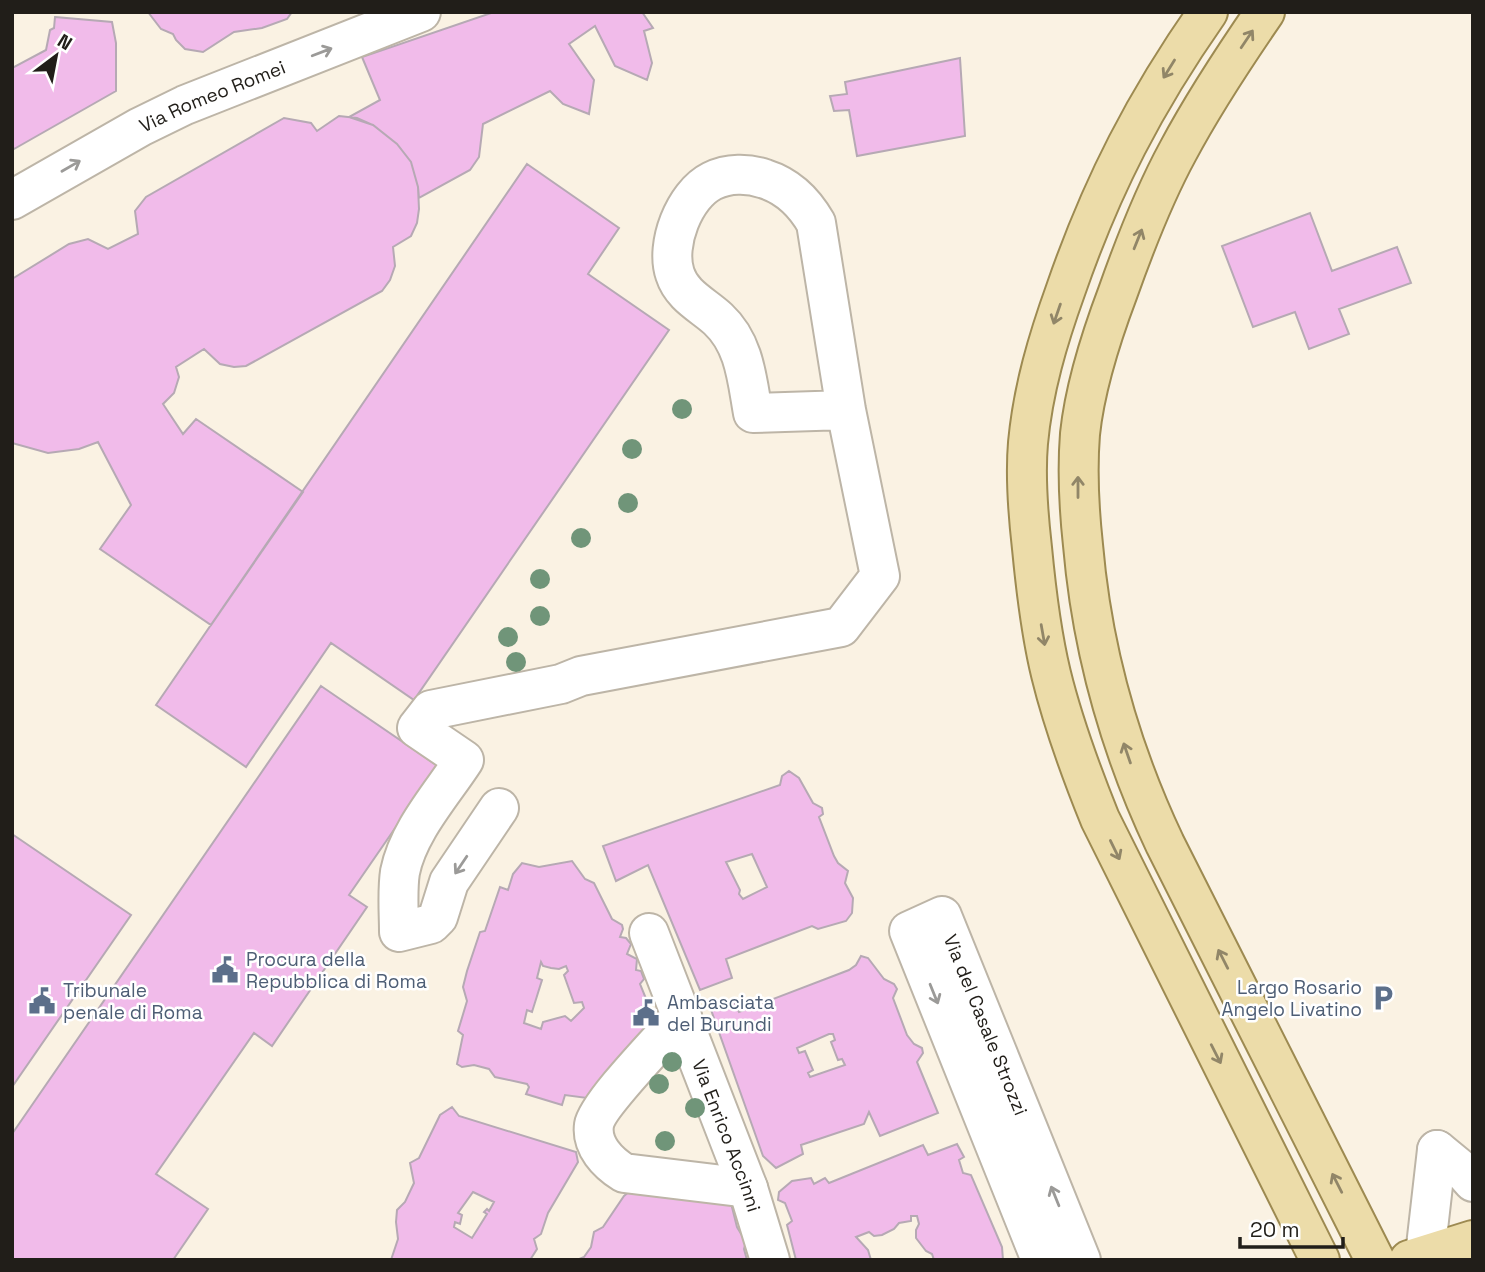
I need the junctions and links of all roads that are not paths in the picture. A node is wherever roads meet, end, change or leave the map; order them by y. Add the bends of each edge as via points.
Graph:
1 (421, 12) edge
2 (1208, 12) edge
3 (1265, 12) edge
4 (12, 200) edge
5 (846, 410) junction
6 (499, 808) dead end
7 (649, 933) dead end
8 (682, 1016) junction
9 (1473, 1182) edge
10 (748, 1188) junction
11 (1473, 1240) edge
12 (1417, 1257) edge
13 (770, 1260) edge
14 (1041, 1260) edge
15 (1081, 1260) edge
16 (1320, 1260) edge
17 (1376, 1260) edge

4 -> 1 street, Via Romeo Romei via 185,105
2 -> 16 main road via 1171,66 1111,175 1042,361 1031,417 1027,485 1034,568 1050,672 1100,819
17 -> 3 main road via 1142,792 1098,654 1083,555 1078,496 1080,433 1114,302 1176,154
5 - 5 street via 820,238 810,212 787,190 759,177 730,175 710,181 682,216 672,244 672,264 685,293 720,320 735,340 753,413
6 -> 5 street via 449,882 438,917 430,924 399,932 400,875 406,853 464,760 417,729 431,710 561,684 580,676 841,627 880,576
7 - 8 street, Via Enrico Accinni
8 - 10 street, Via Enrico Accinni
8 - 10 street via 596,1119 596,1141 608,1160 624,1172
9 - 12 street via 1437,1150
10 - 13 street, Via Enrico Accinni
11 - 12 main road
15 -> 14 street, Via del Casale Strozzi via 942,916 909,931

